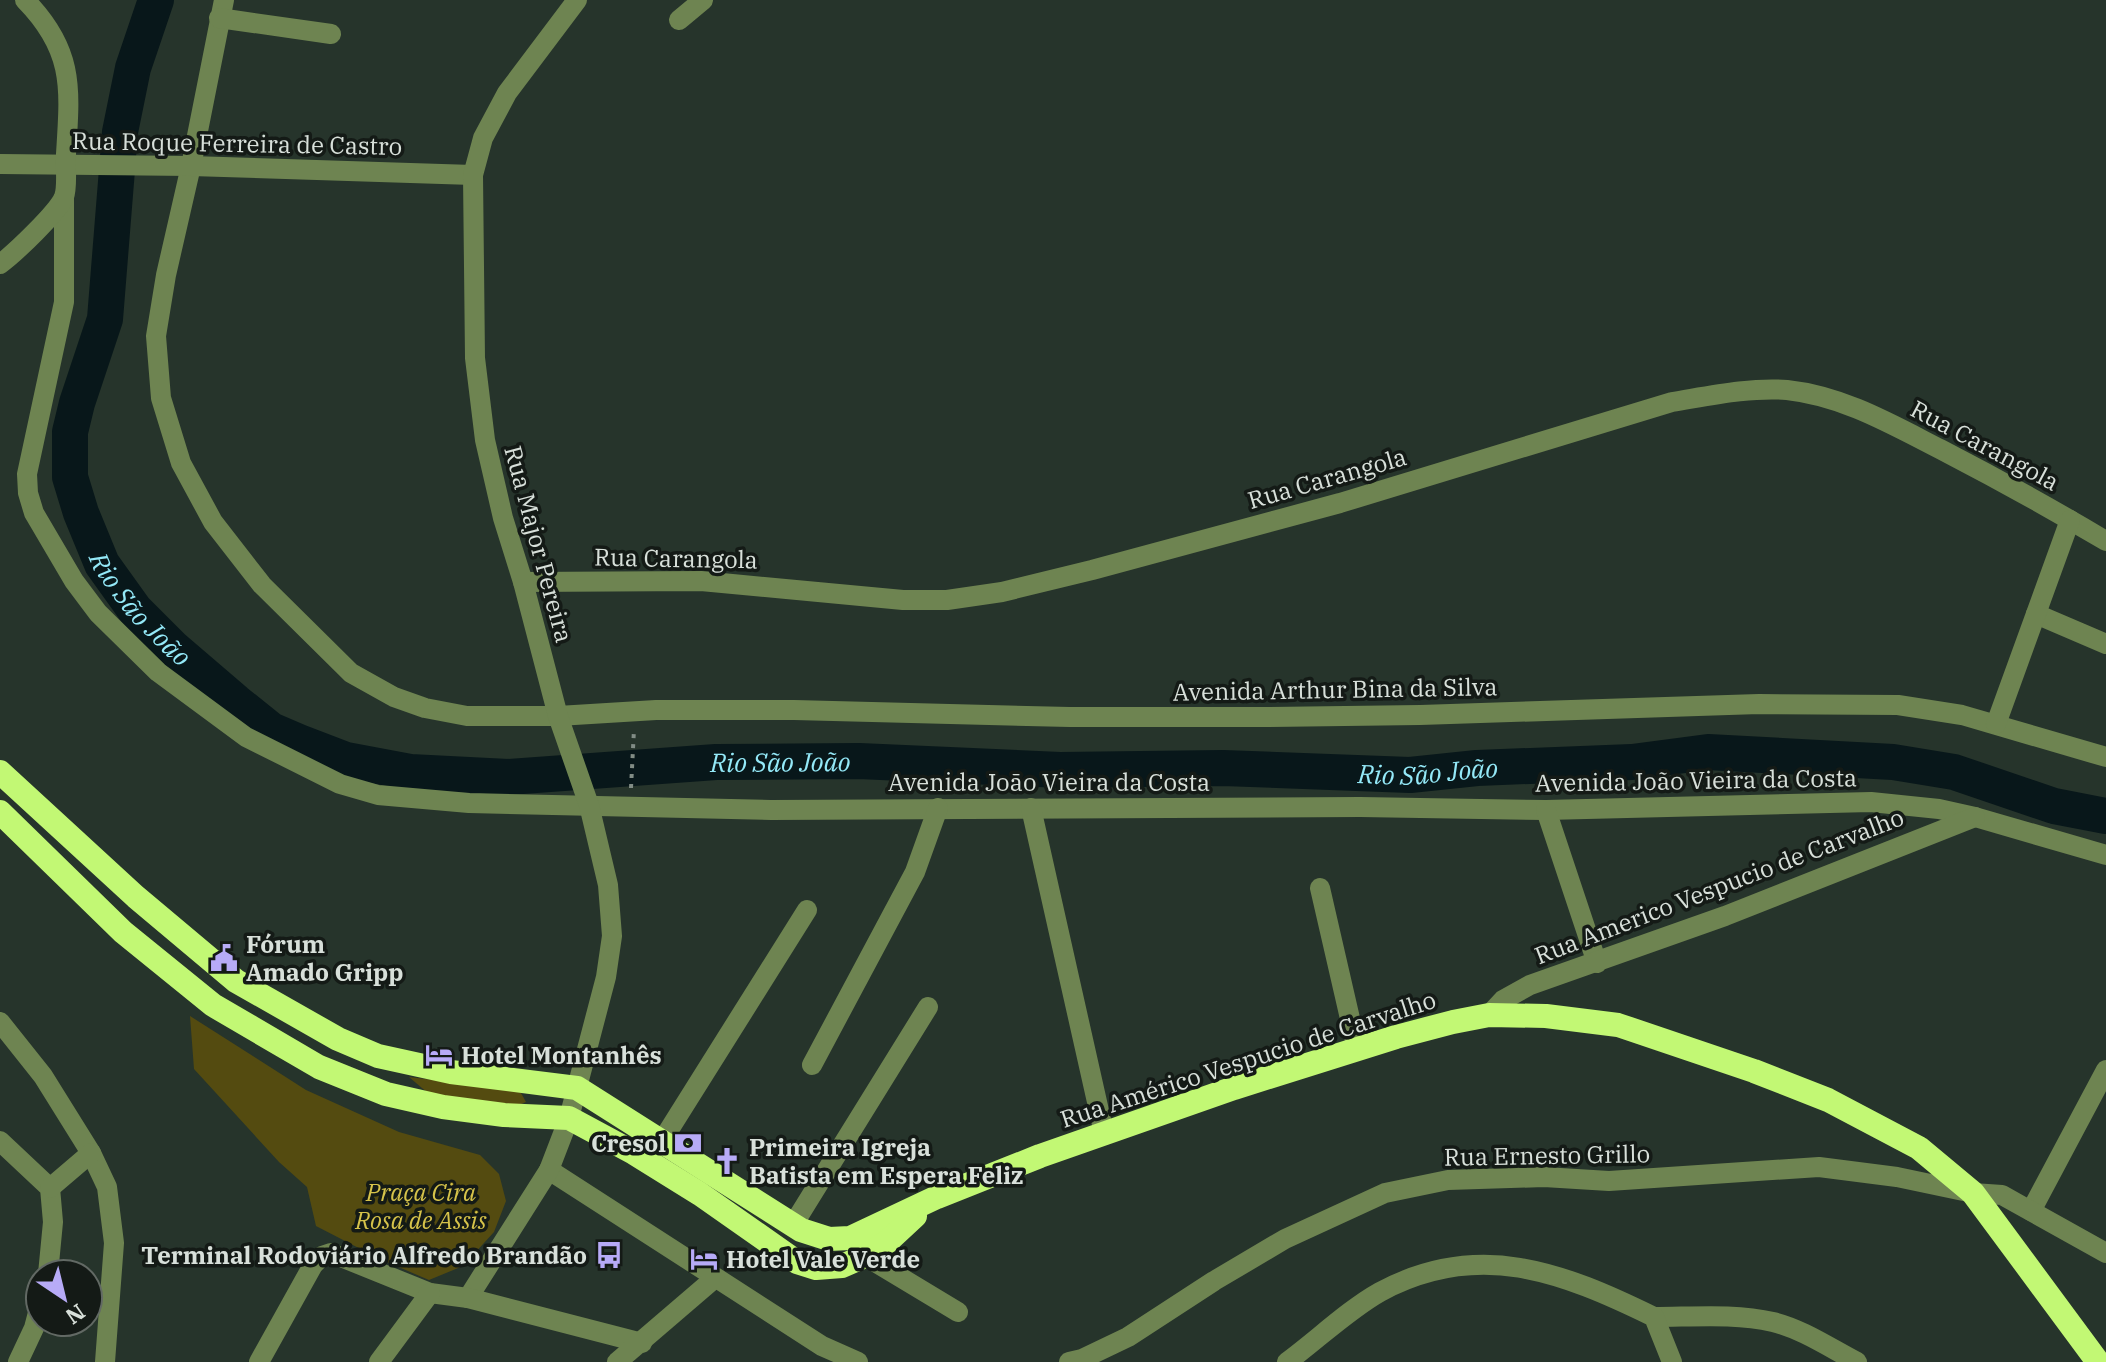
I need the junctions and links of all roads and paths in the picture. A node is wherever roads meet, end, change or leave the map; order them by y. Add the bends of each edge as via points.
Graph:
1 (25, 0) edge
2 (703, 0) edge
3 (570, 2) edge
4 (222, 9) edge
5 (679, 20) dead end
6 (331, 34) dead end
7 (0, 164) edge
8 (72, 166) junction
9 (191, 166) junction
10 (473, 175) junction
11 (64, 198) junction
12 (0, 264) edge
13 (2070, 520) junction
14 (2106, 541) edge
15 (523, 582) junction
16 (2036, 614) junction
17 (2106, 644) edge
18 (558, 716) junction
19 (1996, 724) junction
20 (634, 734) dead end
21 (2106, 757) edge
22 (0, 772) edge
23 (631, 784) dead end
24 (587, 799) junction
25 (938, 808) junction
26 (1031, 808) junction
27 (1546, 810) junction
28 (0, 812) edge
29 (1975, 817) junction
30 (2106, 855) edge
31 (1320, 888) dead end
32 (807, 910) dead end
33 (1597, 963) junction
34 (928, 1007) dead end
35 (1489, 1015) junction
36 (0, 1022) edge
37 (1357, 1049) junction
38 (812, 1065) dead end
39 (2106, 1070) edge
40 (577, 1088) junction
41 (569, 1118) junction
42 (1104, 1133) junction
43 (0, 1141) edge
44 (662, 1141) junction
45 (91, 1153) junction
46 (549, 1170) junction
47 (50, 1188) junction
48 (1973, 1193) junction
49 (937, 1197) junction
50 (2031, 1211) junction
51 (793, 1225) junction
52 (2106, 1253) edge
53 (865, 1256) junction
54 (50, 1258) edge
55 (715, 1278) junction
56 (430, 1293) junction
57 (468, 1298) junction
58 (958, 1312) dead end
59 (1654, 1317) junction
60 (29, 1338) edge
61 (642, 1343) junction
62 (18, 1362) edge
63 (105, 1362) edge
64 (259, 1362) edge
65 (379, 1362) edge
66 (617, 1362) edge
67 (858, 1362) edge
68 (1069, 1362) edge
69 (1287, 1362) edge
70 (1672, 1362) edge
71 (1857, 1362) edge
72 (2098, 1362) edge

1 - 8 street, Avenida João Vieira da Costa via 53,35 68,75
2 - 5 street
3 - 10 street, Rua Major Pereira via 507,93 483,138
4 - 6 street
4 - 9 street, Avenida Arthur Bina da Silva
7 - 8 street, Rua Roque Ferreira de Castro
8 - 9 street, Rua Roque Ferreira de Castro
8 - 11 street, Avenida João Vieira da Costa
9 - 10 street, Rua Roque Ferreira de Castro
9 - 18 street, Avenida Arthur Bina da Silva via 156,336 161,398 181,463 213,522 262,585 351,673 425,708 467,716
10 - 15 street, Rua Major Pereira via 475,358 483,427
11 - 12 street
11 - 24 street, Avenida João Vieira da Costa via 64,302 27,474 28,493 42,527 98,613 158,672 246,737 340,784 378,795 469,803
13 - 14 street, Rua Carangola
13 - 15 street, Rua Carangola via 1871,413 1827,396 1784,390 1672,402 1340,503 1002,592 903,600 701,581
13 - 16 street
15 - 18 street, Rua Major Pereira
16 - 17 street
16 - 19 street
18 - 19 street, Avenida Arthur Bina da Silva via 717,710 1279,717 1759,704 1898,705
18 - 24 street, Rua Major Pereira
19 - 21 street, Avenida Arthur Bina da Silva
20 - 23 path
22 - 40 highway via 236,981 338,1039 378,1056 451,1072
24 - 25 street, Avenida João Vieira da Costa via 771,810
24 - 40 street, Rua Major Pereira via 608,885 612,936
25 - 26 street, Avenida João Vieira da Costa
25 - 38 street via 915,872
26 - 27 street, Avenida João Vieira da Costa
26 - 42 street
27 - 29 street, Avenida João Vieira da Costa via 1871,802
27 - 33 street
28 - 41 highway via 123,932 213,1005 319,1067 386,1094 443,1107
29 - 30 street, Avenida João Vieira da Costa
29 - 33 street, Rua Americo Vespucio de Carvalho
31 - 37 street
32 - 44 street
33 - 35 street, Rua Americo Vespucio de Carvalho via 1518,990
34 - 51 street
35 - 37 highway, Rua Américo Vespucio de Carvalho
35 - 48 highway, Rua Américo Vespucio de Carvalho via 1618,1025 1754,1071 1828,1100 1919,1148
36 - 45 street via 43,1076
37 - 42 highway, Rua Américo Vespucio de Carvalho
39 - 50 street
40 - 41 street, Rua Major Pereira
40 - 44 highway, Rua Américo Vespucio de Carvalho
41 - 46 street
41 - 53 highway via 700,1194 797,1262 816,1268 842,1266
42 - 49 highway, Rua Américo Vespucio de Carvalho
43 - 47 street
44 - 51 highway, Rua Américo Vespucio de Carvalho
45 - 47 street
45 - 63 street via 107,1187 114,1243
46 - 55 street
46 - 57 street
47 - 54 street
48 - 50 street, Rua Ernesto Grillo via 2002,1195
48 - 68 street, Rua Ernesto Grillo via 1819,1167 1609,1181 1448,1180 1385,1193 1285,1239 1128,1337
48 - 72 highway, Rua Américo Vespucio de Carvalho
49 - 51 highway, Rua Américo Vespucio de Carvalho via 850,1238 818,1237
49 - 53 highway
50 - 52 street, Rua Ernesto Grillo
53 - 58 street
55 - 61 street
55 - 67 street via 822,1346
56 - 57 street
56 - 64 street via 327,1254 313,1265
56 - 65 street
57 - 61 street
59 - 69 street via 1593,1288 1535,1271 1477,1263 1415,1276 1378,1293
59 - 70 street
59 - 71 street via 1773,1322
60 - 62 street
61 - 66 street

